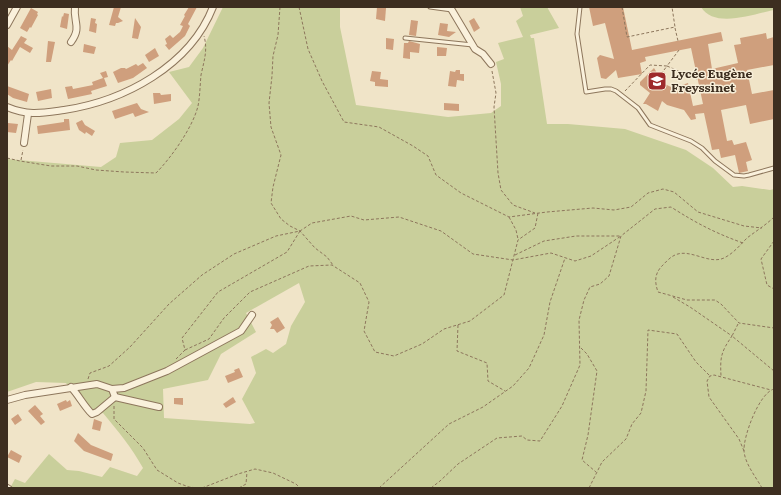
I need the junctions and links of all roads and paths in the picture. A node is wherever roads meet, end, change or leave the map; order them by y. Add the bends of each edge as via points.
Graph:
1 (17, 7) edge
2 (75, 7) edge
3 (213, 7) edge
4 (280, 7) edge
5 (299, 7) edge
6 (430, 7) edge
7 (580, 7) edge
8 (622, 7) edge
9 (672, 7) edge
10 (451, 8) edge
11 (8, 22) edge
12 (675, 27) junction
13 (202, 28) junction
14 (405, 38) dead end
15 (678, 41) dead end
16 (71, 42) dead end
17 (473, 45) junction
18 (679, 50) dead end
19 (491, 64) joint
20 (667, 66) junction
21 (658, 78) dead end
22 (697, 79) dead end
23 (622, 95) junction
24 (7, 107) edge
25 (28, 114) junction
26 (24, 143) joint
27 (7, 158) edge
28 (21, 161) junction
29 (774, 168) edge
30 (538, 213) junction
31 (535, 214) junction
32 (509, 217) junction
33 (774, 217) edge
34 (762, 228) junction
35 (300, 231) junction
36 (621, 236) junction
37 (518, 240) junction
38 (774, 241) edge
39 (743, 243) junction
40 (514, 255) junction
41 (565, 258) junction
42 (513, 260) junction
43 (334, 266) junction
44 (774, 289) edge
45 (671, 296) junction
46 (252, 315) dead end
47 (739, 323) junction
48 (458, 325) junction
49 (774, 328) edge
50 (732, 336) junction
51 (580, 347) junction
52 (185, 350) junction
53 (173, 361) dead end
54 (774, 371) edge
55 (710, 376) junction
56 (721, 376) junction
57 (86, 385) junction
58 (71, 387) junction
59 (112, 389) junction
60 (774, 389) edge
61 (771, 390) junction
62 (505, 391) junction
63 (115, 397) junction
64 (7, 400) edge
65 (159, 407) dead end
66 (744, 451) junction
67 (247, 472) junction
68 (597, 472) junction
69 (7, 486) edge
70 (10, 488) edge
71 (198, 488) edge
72 (202, 488) edge
73 (239, 488) edge
74 (300, 488) edge
75 (379, 488) edge
76 (430, 488) edge
77 (589, 488) edge
78 (762, 488) edge

1 - 11 street
2 - 16 street via 76,35
3 - 13 street
4 - 35 path via 269,103 271,127 281,155 271,202 280,219
5 - 32 path via 308,49 344,122 379,127 413,146 428,156 436,175 461,193
6 - 10 lane
7 - 23 lane via 577,34 586,92 611,89
8 - 12 path via 628,37
9 - 12 path
10 - 17 street
12 - 15 path
13 - 25 street via 184,51 164,69 114,98 72,109
13 - 28 path via 207,45 198,107 187,133 156,173 96,170
14 - 17 lane
17 - 19 street
18 - 20 path
19 - 31 path via 496,93 495,142 501,190 513,205
20 - 21 path
20 - 22 path
20 - 23 path via 650,65
23 - 29 lane via 638,108 650,125 696,144 734,175 744,176
24 - 25 street
25 - 26 street
26 - 28 path
27 - 28 path
30 - 31 path
30 - 34 path via 593,208 614,210 631,206 648,193 663,189 674,192 698,212 744,226
30 - 37 path via 535,228
31 - 32 path
32 - 37 path
33 - 34 path
34 - 39 path
35 - 42 path via 312,223 351,216 364,220 400,217 441,232 473,254
35 - 43 path
35 - 52 path via 287,252 218,292 182,338
35 - 57 path via 276,236 234,254 202,275 169,304 109,366 90,373
36 - 39 path via 655,210 670,207 700,226
36 - 40 path via 576,236 544,241
36 - 41 path via 591,256 575,261
36 - 51 path via 609,276 600,284 590,287 584,300 579,320
37 - 40 path
38 - 44 path via 761,259 767,285
39 - 45 path via 722,258 675,255 659,269 654,280 658,292
40 - 42 path
41 - 42 path via 551,253
41 - 62 path via 550,302 544,335 529,368
42 - 48 path via 504,295 470,321
43 - 48 path via 360,283 369,302 364,331 375,352 394,356 422,344 444,328
43 - 52 path via 309,266 250,292 224,318 209,339
45 - 47 path via 688,300 715,300
45 - 50 path
46 - 59 street via 241,331 167,371 124,388
47 - 49 path
47 - 50 path
48 - 62 path via 457,351 487,363 488,381
50 - 54 path
50 - 56 path via 720,358
51 - 68 path via 597,371 582,460
51 - 76 path via 580,364 562,406 540,441 527,440 522,436 497,438 458,464
52 - 53 path
55 - 56 path
55 - 66 path via 706,381 709,397 739,439
55 - 68 path via 696,362 677,334 648,330 646,391 641,413 632,424 626,439 602,462
56 - 61 path
57 - 58 street
57 - 59 street via 97,384
58 - 63 street via 92,414
58 - 64 street
59 - 63 street
60 - 61 path
61 - 66 path via 762,398 756,409
62 - 75 path via 483,407 449,424
63 - 65 street
63 - 71 path via 114,419 143,448 157,470 178,483
66 - 78 path
67 - 72 path
67 - 73 path via 246,484
67 - 74 path via 255,469 273,473
68 - 77 path
69 - 70 lane

